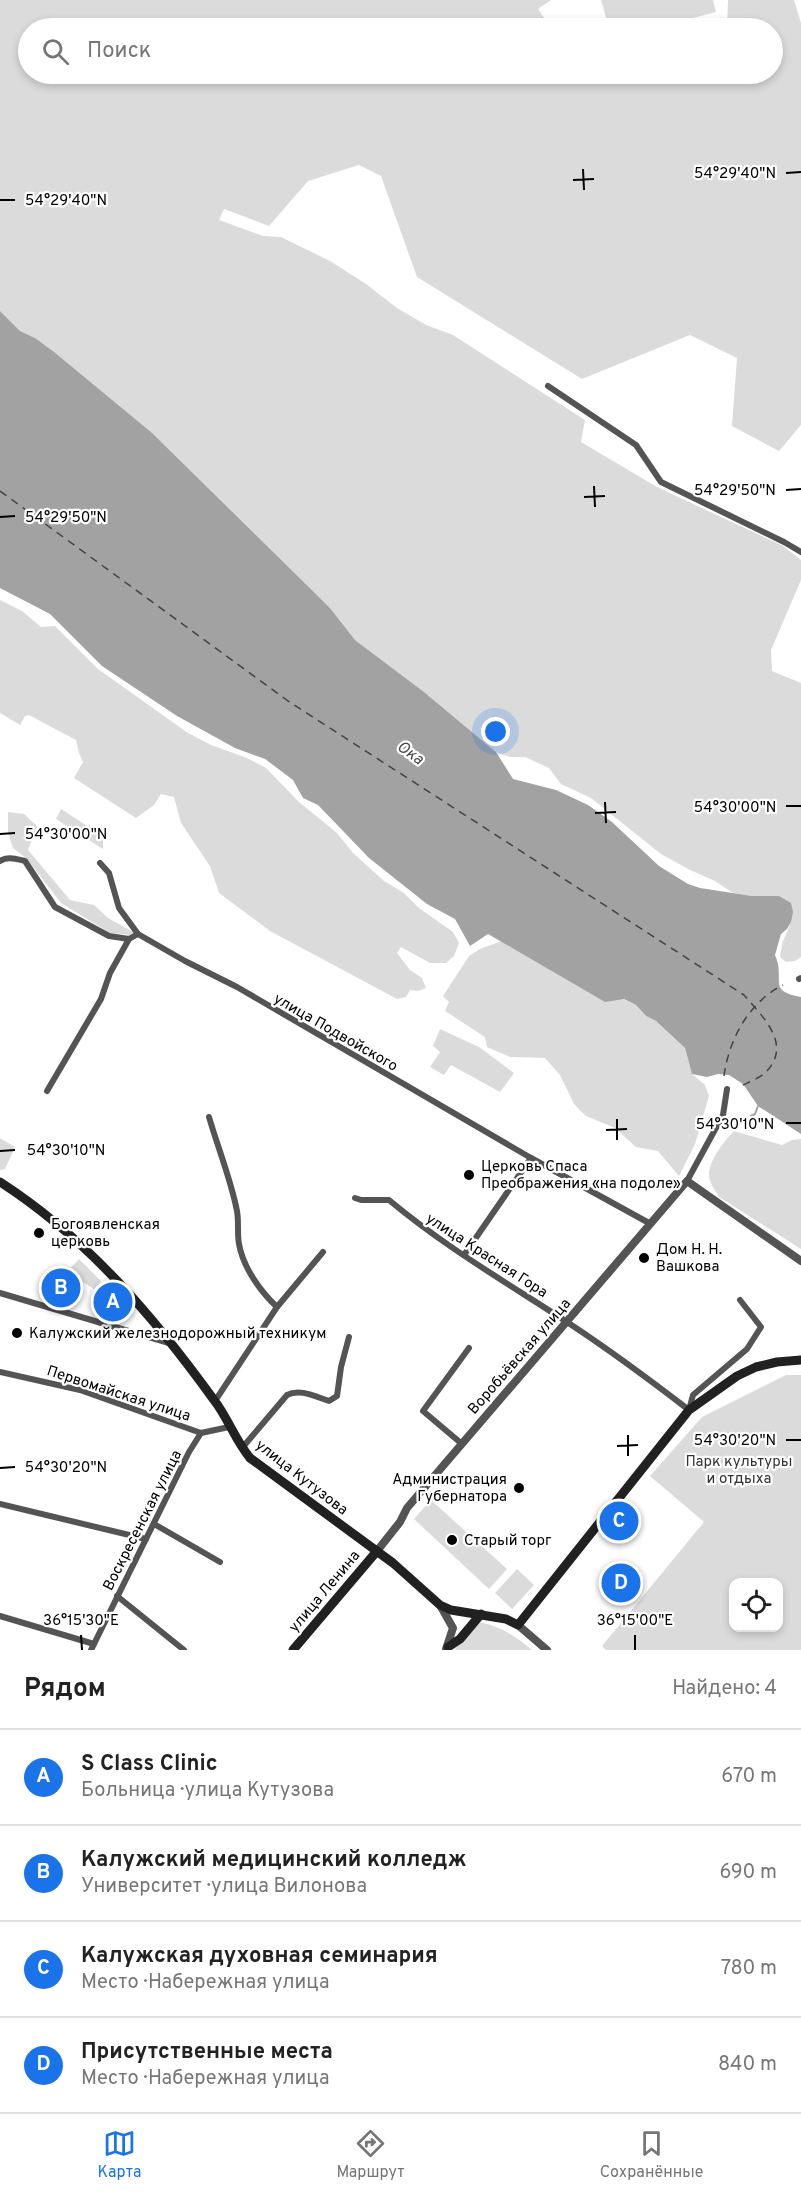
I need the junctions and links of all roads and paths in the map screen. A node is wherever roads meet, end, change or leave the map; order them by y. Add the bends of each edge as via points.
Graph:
1 (548, 386) dead end
2 (801, 552) edge
3 (0, 861) edge
4 (100, 863) dead end
5 (138, 934) junction
6 (129, 939) junction
7 (728, 1089) dead end
8 (47, 1091) dead end
9 (209, 1118) dead end
10 (531, 1158) junction
11 (687, 1181) junction
12 (0, 1182) edge
13 (355, 1198) dead end
14 (649, 1223) junction
15 (323, 1252) dead end
16 (464, 1255) junction
17 (801, 1262) edge
18 (0, 1293) edge
19 (740, 1300) dead end
20 (277, 1307) junction
21 (566, 1322) junction
22 (349, 1337) dead end
23 (172, 1344) junction
24 (469, 1348) dead end
25 (801, 1360) edge
26 (0, 1372) edge
27 (215, 1401) junction
28 (689, 1410) junction
29 (229, 1427) junction
30 (201, 1433) junction
31 (462, 1444) junction
32 (242, 1448) junction
33 (0, 1504) edge
34 (154, 1524) junction
35 (146, 1539) junction
36 (377, 1551) junction
37 (220, 1562) dead end
38 (117, 1596) junction
39 (440, 1605) junction
40 (481, 1614) junction
41 (0, 1616) edge
42 (518, 1625) junction
43 (93, 1647) edge
44 (447, 1648) edge
45 (184, 1650) edge
46 (293, 1650) edge
47 (547, 1650) edge

1 - 2 street via 636,445 661,482
3 - 6 street via 25,861 56,907 109,936
4 - 5 street via 109,873 119,908
5 - 6 street
5 - 10 street, улица Подвойского
6 - 8 street via 101,999
7 - 11 street via 723,1115
9 - 20 street via 237,1212 242,1256
10 - 14 street, улица Подвойского
10 - 16 street
11 - 14 street, Воробьёвская улица
11 - 17 street
12 - 23 main road, улица Кутузова via 63,1229 119,1281
13 - 16 street, улица Красная Гора via 389,1200
14 - 21 street, Воробьёвская улица
15 - 20 street
16 - 21 street, улица Красная Гора
18 - 23 street
19 - 28 street via 761,1327 747,1349 693,1395
20 - 27 street
21 - 28 street, улица Красная Гора
21 - 31 street, Воробьёвская улица
22 - 32 street via 337,1396 329,1401 294,1391 273,1409
23 - 27 main road, улица Кутузова
24 - 31 street via 423,1411
25 - 28 main road via 756,1367
26 - 30 street, Первомайская улица via 80,1390
27 - 29 main road, улица Кутузова
28 - 42 main road
29 - 30 street, Первомайская улица
29 - 32 main road, улица Кутузова
30 - 34 street, Воскресенская улица
31 - 36 street, Воробьёвская улица via 407,1508
32 - 36 main road, улица Кутузова via 250,1458
33 - 35 street
34 - 35 street, Воскресенская улица
34 - 37 street
35 - 38 street, Воскресенская улица
36 - 39 main road, улица Кутузова
36 - 46 main road, улица Ленина
38 - 43 street, Воскресенская улица
38 - 45 street
39 - 40 main road
39 - 44 street via 453,1628
40 - 42 main road
40 - 44 main road
41 - 43 street
42 - 47 street

